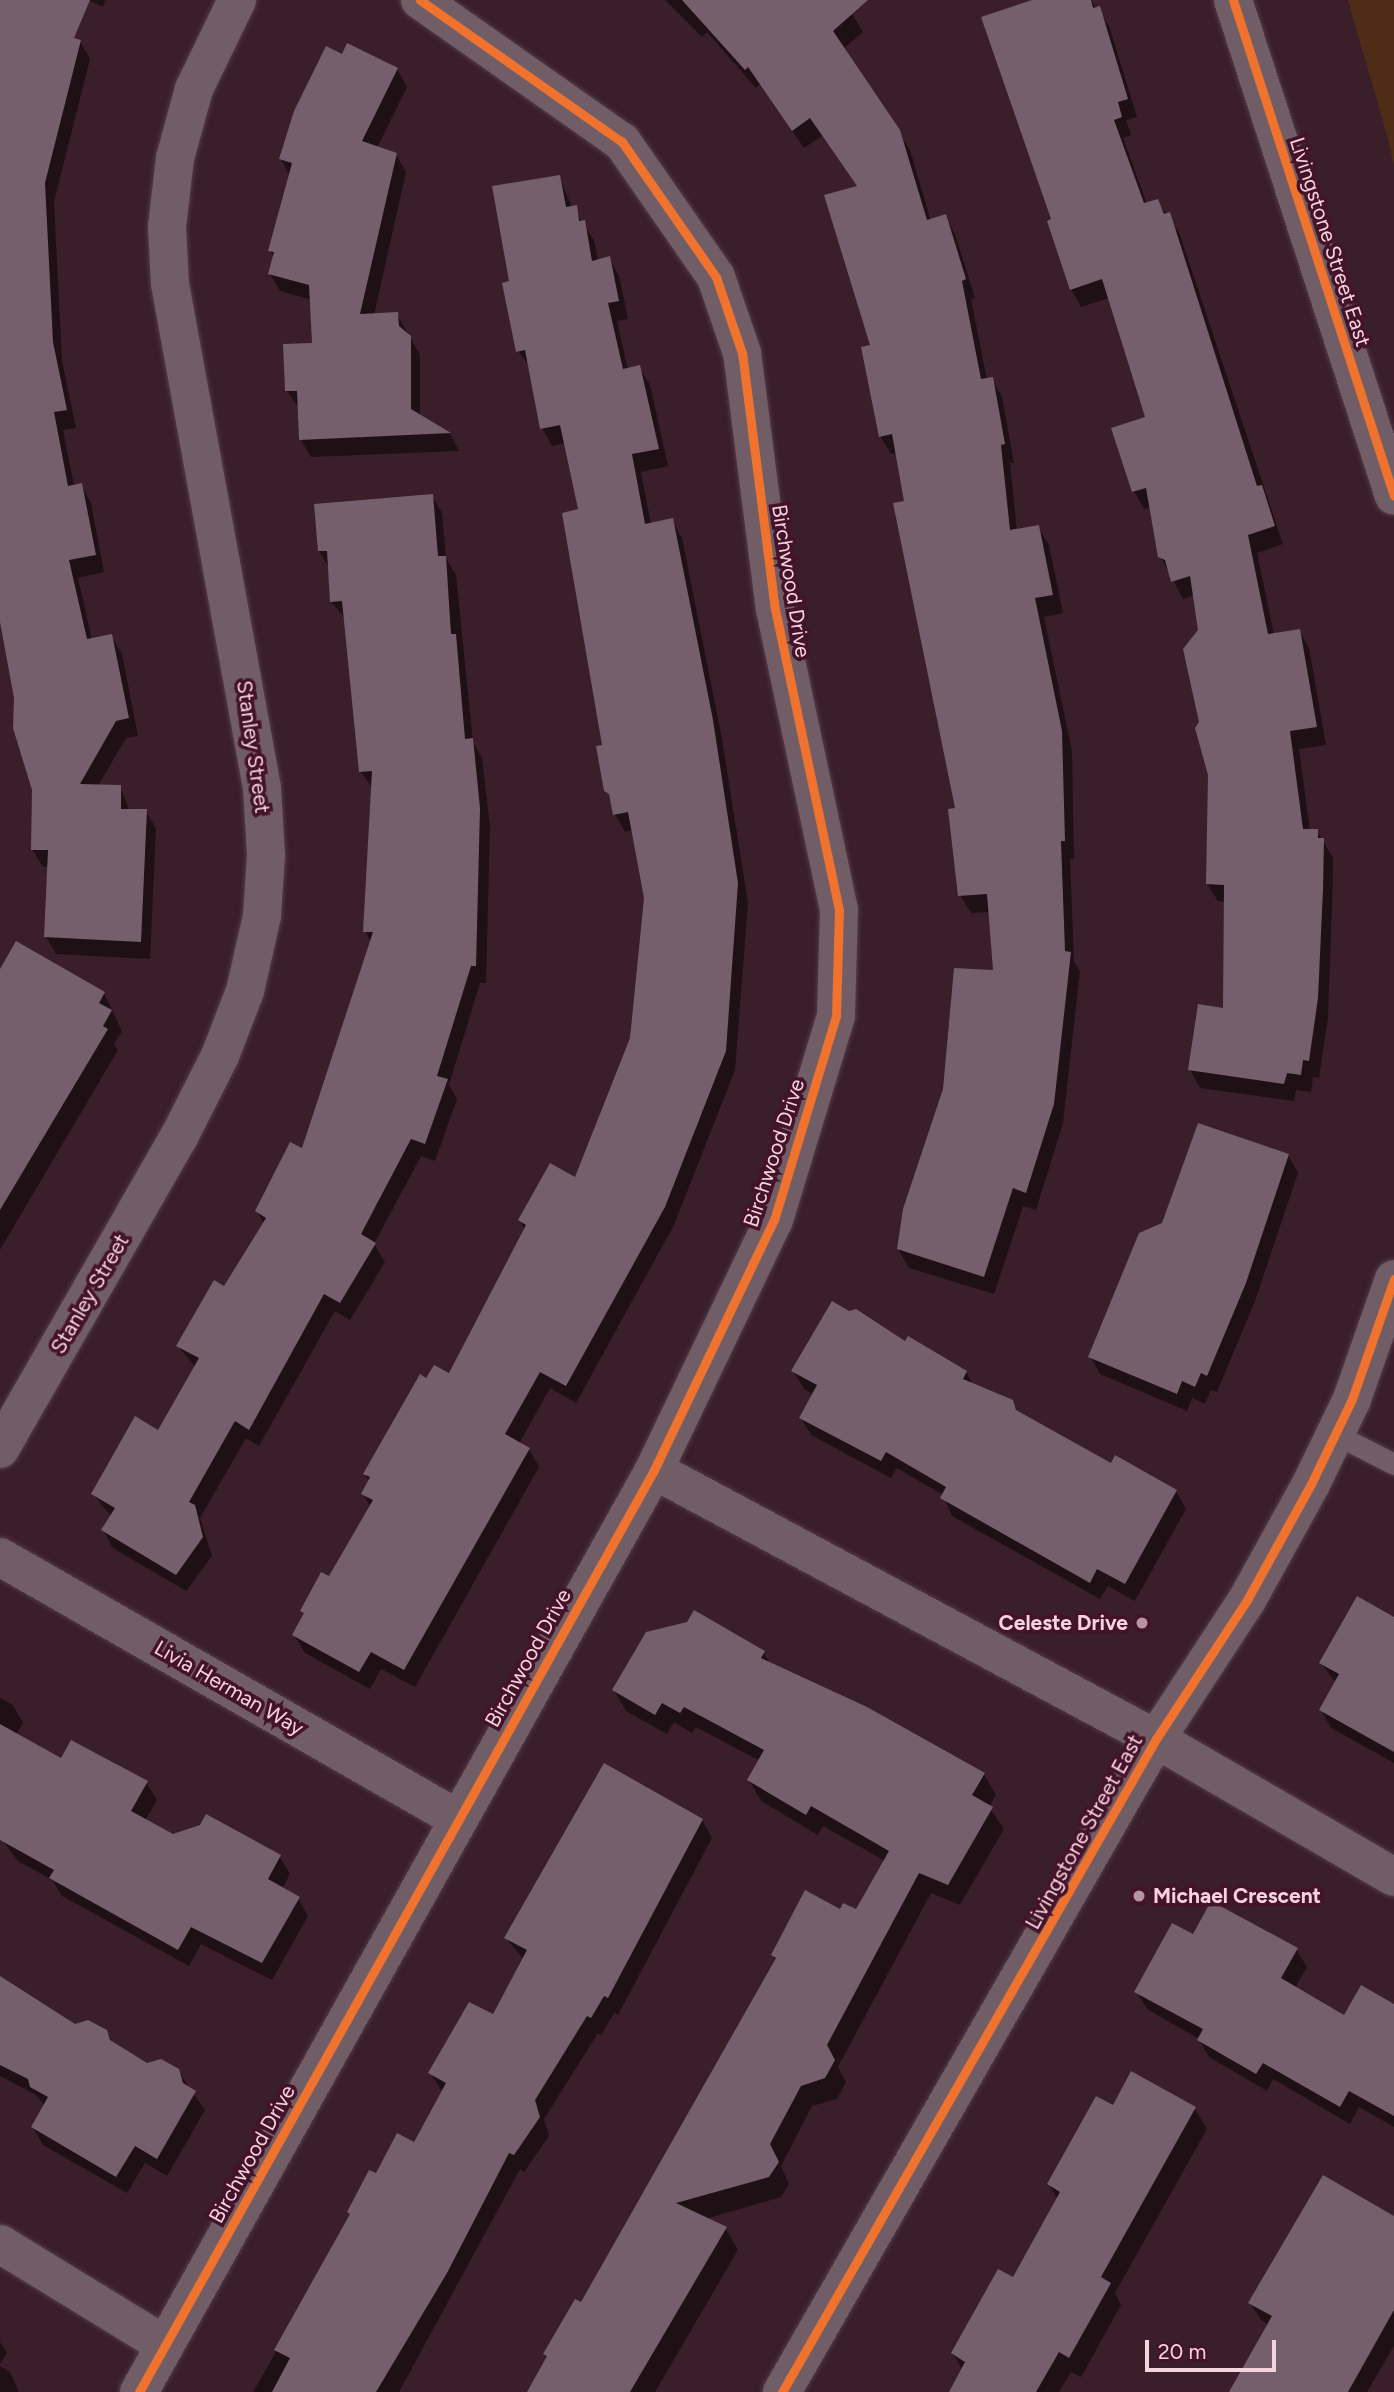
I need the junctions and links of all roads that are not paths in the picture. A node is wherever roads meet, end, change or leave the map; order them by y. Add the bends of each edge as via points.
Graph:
1 (237, 0) edge
2 (419, 0) edge
3 (1233, 0) edge
4 (1394, 496) edge
5 (1394, 1279) edge
6 (1335, 1434) junction
7 (0, 1449) edge
8 (1394, 1464) edge
9 (654, 1470) junction
10 (0, 1557) edge
11 (1156, 1739) junction
12 (458, 1819) junction
13 (1394, 1877) edge
14 (0, 2244) edge
15 (165, 2345) junction
16 (139, 2392) edge
17 (782, 2392) edge

1 - 7 street, Stanley Street via 194,89 175,158 167,227 170,284 262,789 266,855 262,916 245,991 220,1056 179,1138
2 - 9 street, Birchwood Drive via 622,142 716,277 742,353 775,610 839,910 836,1016 774,1220
3 - 4 street, Livingstone Street East
5 - 6 street, Livingstone Street East
6 - 8 lane
6 - 11 street, Livingstone Street East via 1247,1600
9 - 11 street
9 - 12 street, Birchwood Drive
10 - 12 street, Livia Herman Way
11 - 13 street
11 - 17 street, Livingstone Street East
12 - 15 street, Birchwood Drive
14 - 15 street
15 - 16 street, Birchwood Drive

